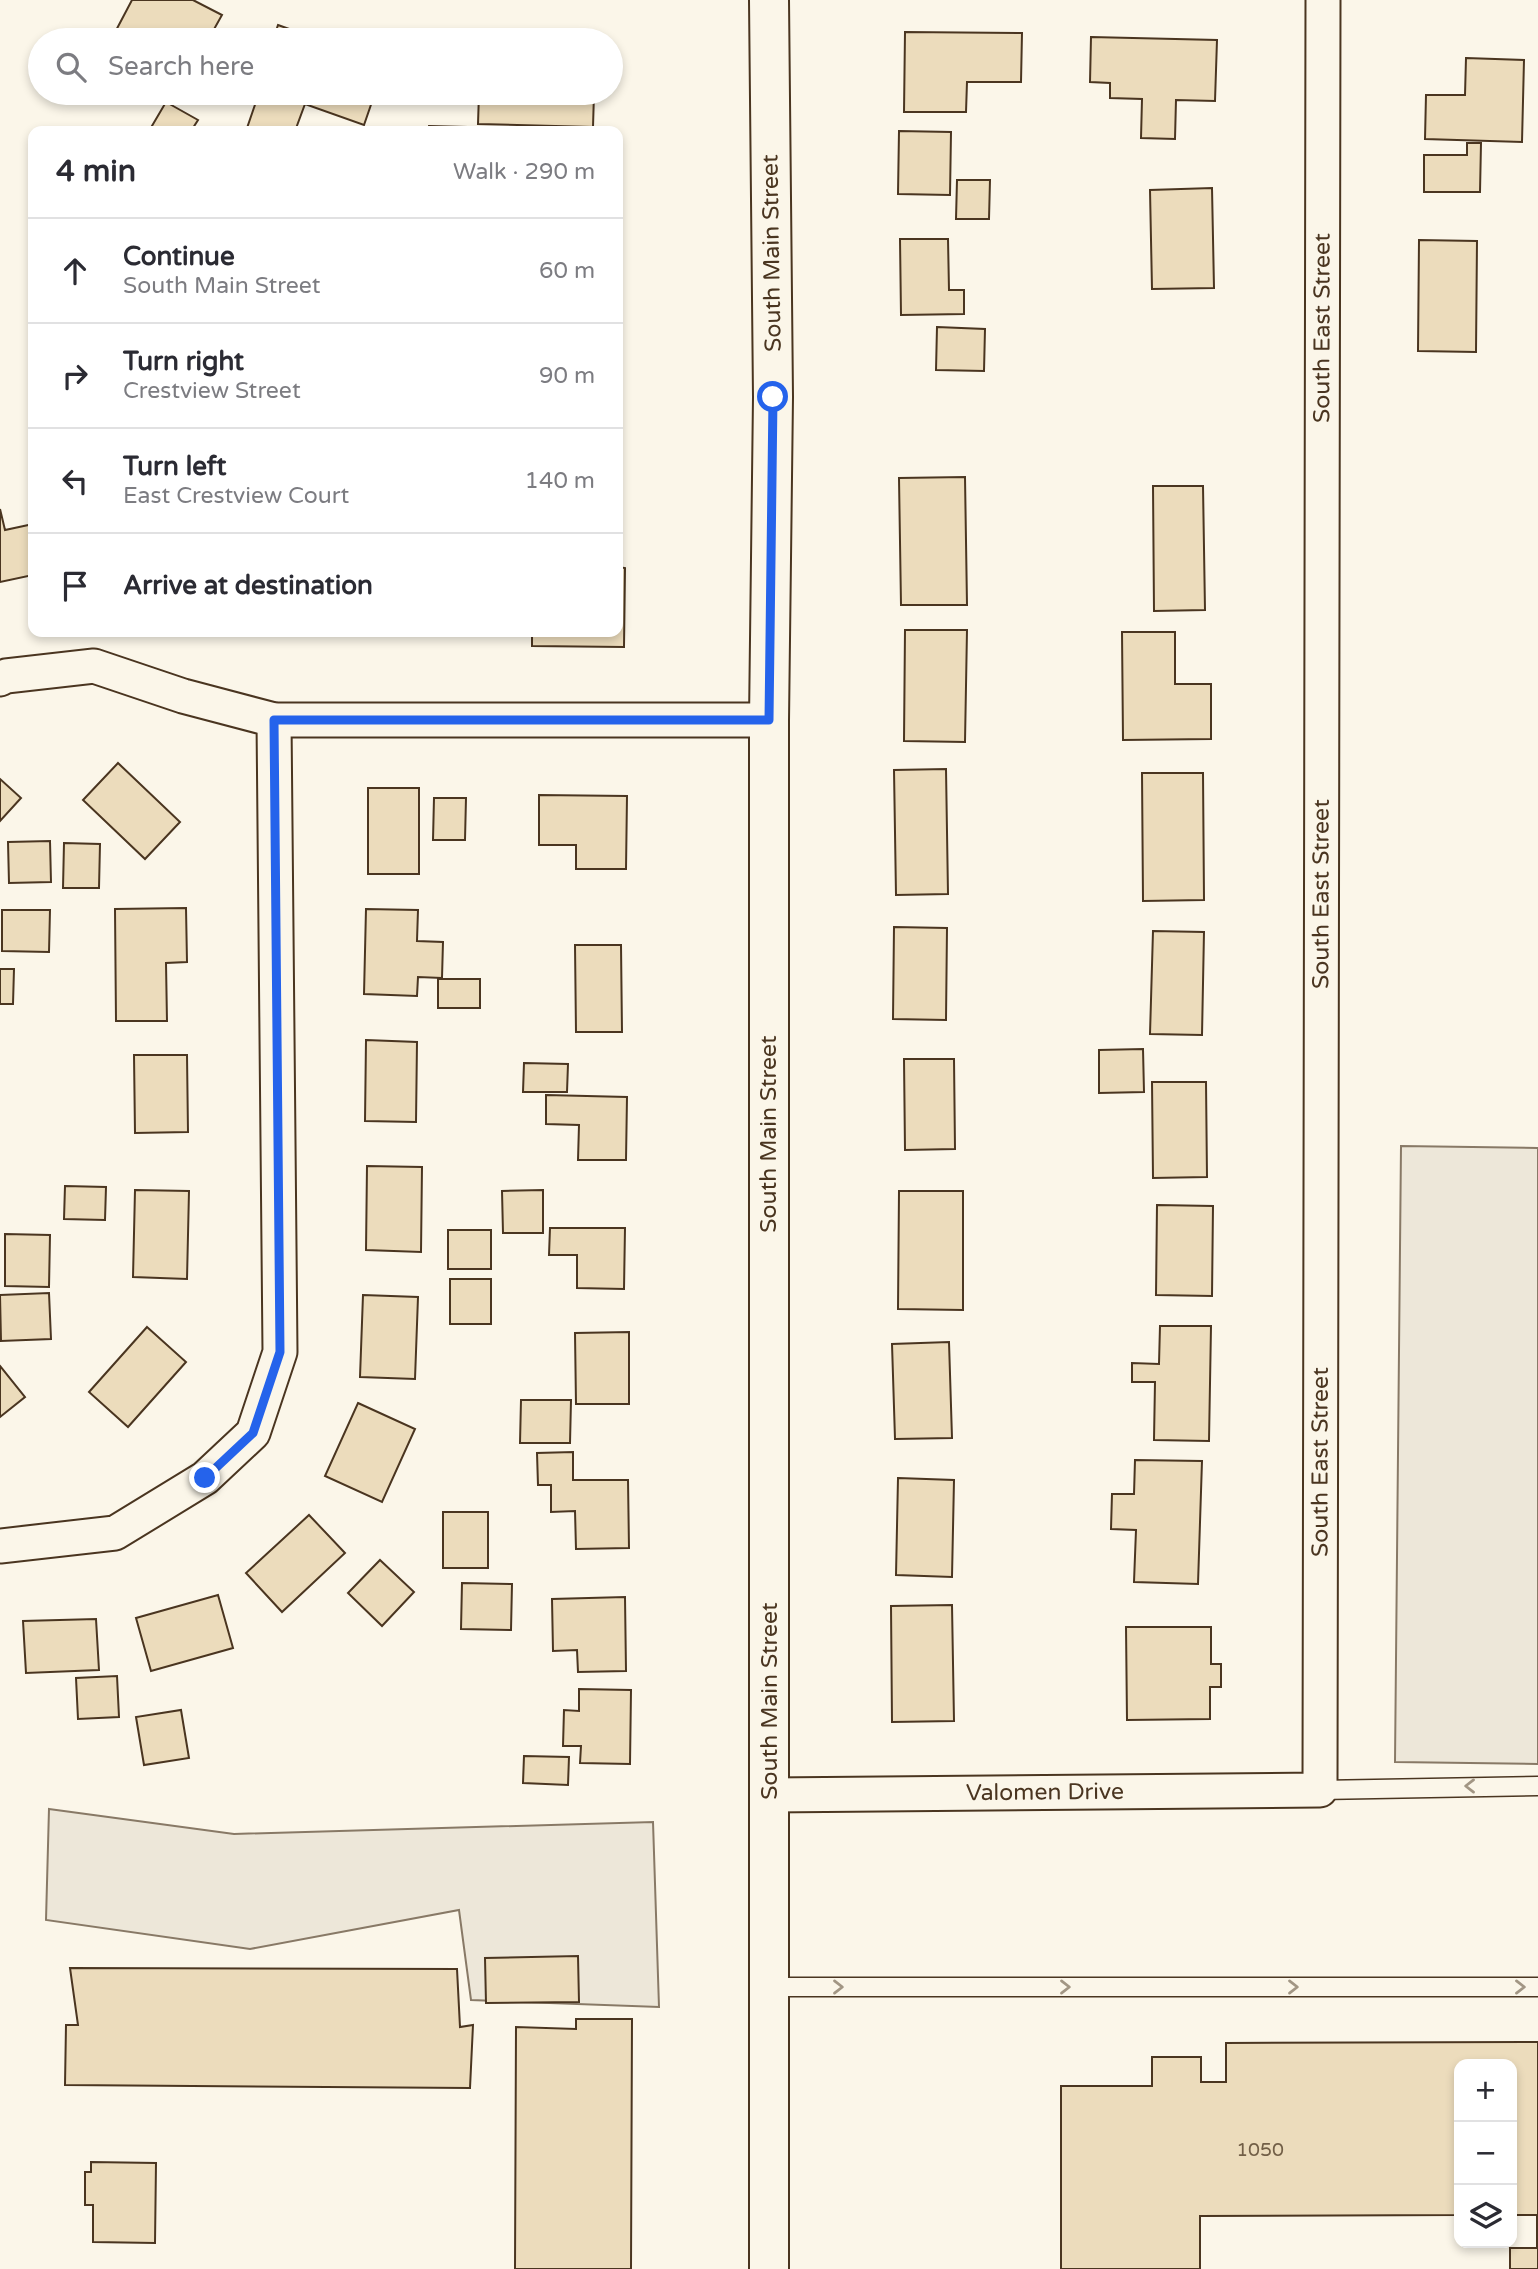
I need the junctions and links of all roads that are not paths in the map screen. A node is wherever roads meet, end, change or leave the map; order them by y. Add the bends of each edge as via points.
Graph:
1 (769, 0) edge
2 (1323, 0) edge
3 (0, 679) edge
4 (274, 720) junction
5 (769, 720) junction
6 (4, 1546) edge
7 (1538, 1786) edge
8 (1320, 1790) junction
9 (770, 1795) junction
10 (769, 1987) junction
11 (1538, 1987) edge
12 (769, 2269) edge

1 - 5 street, South Main Street via 773,397
2 - 8 street, South East Street
3 - 4 street via 94,666
4 - 5 street
4 - 6 street via 280,1352 253,1433 205,1478 115,1532
5 - 9 street, South Main Street
7 -> 8 lane
8 - 9 street, Valomen Drive
9 - 10 street, South Main Street
10 -> 11 lane
10 - 12 street, South Main Street

